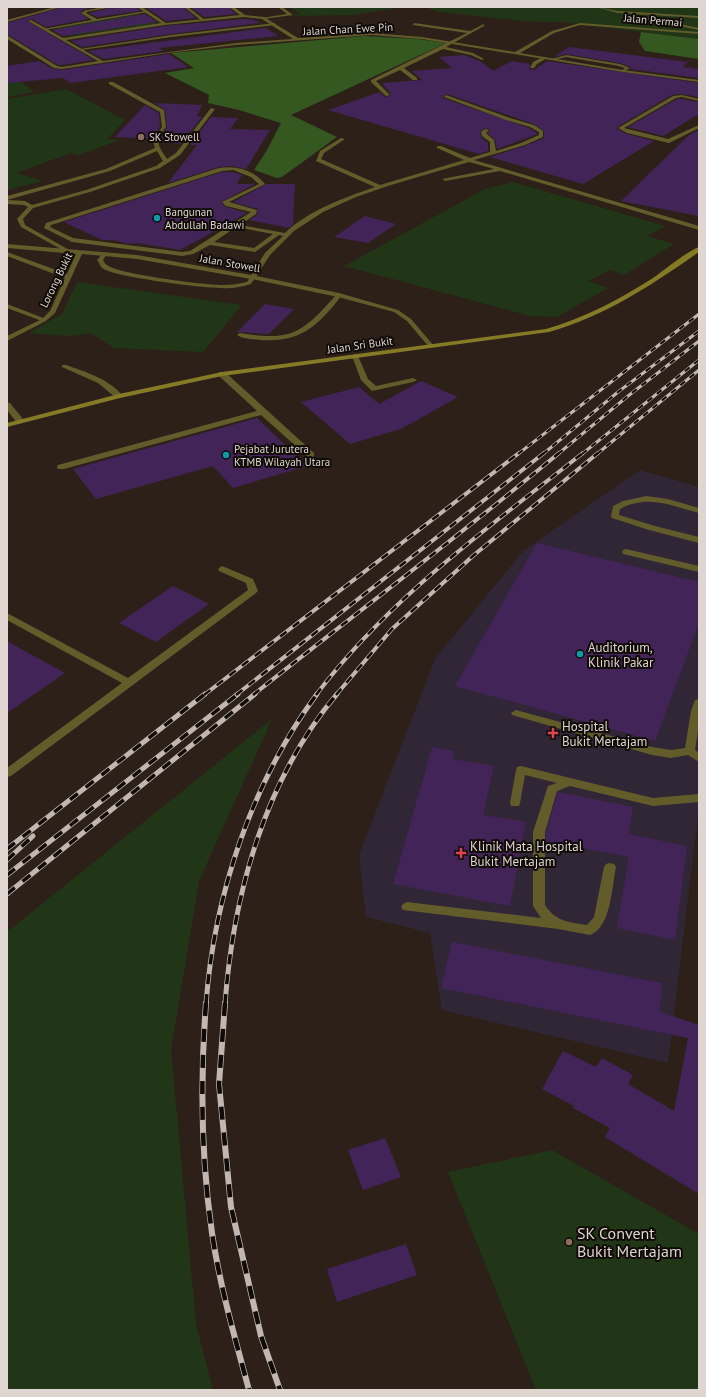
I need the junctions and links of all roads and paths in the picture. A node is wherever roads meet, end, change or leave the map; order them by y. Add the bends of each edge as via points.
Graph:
1 (59, 7) edge
2 (110, 7) edge
3 (138, 7) edge
4 (186, 7) edge
5 (232, 7) edge
6 (280, 7) edge
7 (598, 7) edge
8 (639, 8) edge
9 (146, 12) junction
10 (618, 12) junction
11 (656, 13) junction
12 (244, 16) junction
13 (699, 17) edge
14 (263, 18) junction
15 (96, 20) junction
16 (203, 20) junction
17 (7, 21) edge
18 (30, 21) dead end
19 (165, 24) junction
20 (275, 24) junction
21 (414, 24) dead end
22 (483, 25) dead end
23 (45, 29) junction
24 (699, 29) edge
25 (472, 32) junction
26 (699, 33) edge
27 (7, 37) edge
28 (64, 39) junction
29 (298, 40) junction
30 (452, 43) junction
31 (443, 48) junction
32 (82, 49) junction
33 (516, 53) junction
34 (545, 58) junction
35 (482, 59) dead end
36 (102, 62) junction
37 (532, 67) dead end
38 (400, 68) junction
39 (415, 79) dead end
40 (699, 81) edge
41 (111, 83) dead end
42 (388, 95) dead end
43 (446, 96) dead end
44 (699, 100) edge
45 (213, 109) dead end
46 (699, 126) edge
47 (487, 130) dead end
48 (343, 139) dead end
49 (439, 147) dead end
50 (158, 149) junction
51 (494, 153) junction
52 (471, 161) junction
53 (166, 162) junction
54 (503, 169) junction
55 (445, 179) dead end
56 (378, 186) junction
57 (7, 198) edge
58 (7, 202) edge
59 (31, 207) junction
60 (233, 226) junction
61 (699, 228) edge
62 (278, 233) junction
63 (286, 235) junction
64 (209, 243) junction
65 (7, 246) edge
66 (699, 249) edge
67 (68, 251) junction
68 (80, 252) junction
69 (7, 254) edge
70 (104, 254) junction
71 (69, 277) junction
72 (251, 277) junction
73 (339, 295) junction
74 (7, 306) edge
75 (44, 320) junction
76 (240, 335) dead end
77 (7, 339) edge
78 (431, 346) junction
79 (355, 356) junction
80 (64, 366) dead end
81 (222, 374) junction
82 (413, 380) dead end
83 (120, 396) junction
84 (7, 405) edge
85 (262, 412) junction
86 (20, 421) junction
87 (7, 425) edge
88 (311, 455) dead end
89 (61, 467) dead end
90 (699, 512) edge
91 (699, 540) edge
92 (626, 552) dead end
93 (222, 569) dead end
94 (699, 569) edge
95 (7, 616) edge
96 (129, 683) junction
97 (698, 708) edge
98 (516, 713) dead end
99 (690, 751) junction
100 (699, 758) edge
101 (7, 773) edge
102 (569, 782) junction
103 (699, 798) edge
104 (515, 804) dead end
105 (610, 867) dead end
106 (407, 907) dead end
107 (560, 925) junction

1 - 17 street
2 - 15 street via 84,13
3 - 9 street
4 - 16 street
5 - 12 street
6 - 14 street via 291,14
7 - 10 street
8 - 11 street
9 - 15 street
9 - 19 street
10 - 11 street
10 - 24 street
11 - 13 street
12 - 14 street
12 - 16 street
14 - 20 street
15 - 23 street
16 - 19 street
18 - 23 street
19 - 28 street
20 - 29 street
20 - 32 street
21 - 25 street
22 - 25 street
23 - 28 street
25 - 30 street
26 - 33 street, Jalan Permai via 580,24 553,32
27 - 36 street, Jalan Chan Ewe Pin via 56,67 68,68
28 - 32 street
29 - 30 street, Jalan Chan Ewe Pin via 390,34
29 - 36 street, Jalan Chan Ewe Pin via 168,52
30 - 31 street
30 - 33 street, Jalan Chan Ewe Pin
31 - 35 street via 472,54
31 - 38 street
32 - 36 street
33 - 34 street, Jalan Chan Ewe Pin
34 - 37 street
34 - 40 street, Jalan Chan Ewe Pin via 566,56 628,68 623,71
38 - 39 street
38 - 42 street via 374,81
41 - 50 street via 162,111 164,126 155,138
43 - 51 street via 541,131 541,136 532,141
44 - 46 street via 675,97 620,128 669,141
45 - 53 street via 178,154
47 - 51 street via 483,132 492,138
48 - 56 street via 322,152 318,160
49 - 52 street
50 - 53 street
50 - 57 street via 108,170
51 - 52 street
52 - 54 street
52 - 56 street
53 - 59 street via 102,186
54 - 55 street
54 - 61 street
56 - 63 street via 330,207
58 - 59 street
59 - 67 street via 20,219 23,226
60 - 62 street
60 - 64 street
60 - 64 street via 254,213 254,210 228,205 225,202 262,184 260,180 242,171 221,168 48,224 47,228 72,240 174,254 190,252
62 - 63 street
62 - 64 street via 255,250
63 - 72 street via 268,251
65 - 67 street, Jalan Stowell
66 - 78 street, Jalan Sri Bukit via 669,270 578,322 547,331
67 - 68 street, Jalan Stowell
68 - 70 street, Jalan Stowell
68 - 71 street, Lorong Bukit
69 - 71 street
70 - 72 street, Jalan Stowell via 137,257
70 - 72 street via 100,260 105,267 118,272 219,287 242,286 249,283
71 - 75 street, Lorong Bukit via 53,312
72 - 73 street, Jalan Stowell
73 - 76 street via 310,327 299,333 267,339
73 - 78 street, Jalan Stowell via 396,310 409,320
74 - 75 street
75 - 77 street, Lorong Bukit
78 - 79 street, Jalan Sri Bukit
79 - 81 street, Jalan Sri Bukit
79 - 82 street via 365,380 375,389
80 - 83 street via 95,377
81 - 83 street, Jalan Sri Bukit
81 - 85 street
83 - 86 street, Jalan Sri Bukit
84 - 86 street
85 - 88 street
85 - 89 street
86 - 87 street, Jalan Sri Bukit
90 - 91 street via 665,500 641,499 626,501 616,508 615,516
92 - 94 street
93 - 96 street via 250,581 253,591
95 - 96 street
96 - 101 street
97 - 99 street
98 - 99 street via 652,751 670,754
99 - 100 street
102 - 103 street via 653,802
102 - 104 street via 521,770
102 - 107 street via 552,789 539,832 539,906 546,917
105 - 107 street via 600,920 590,930
106 - 107 street

